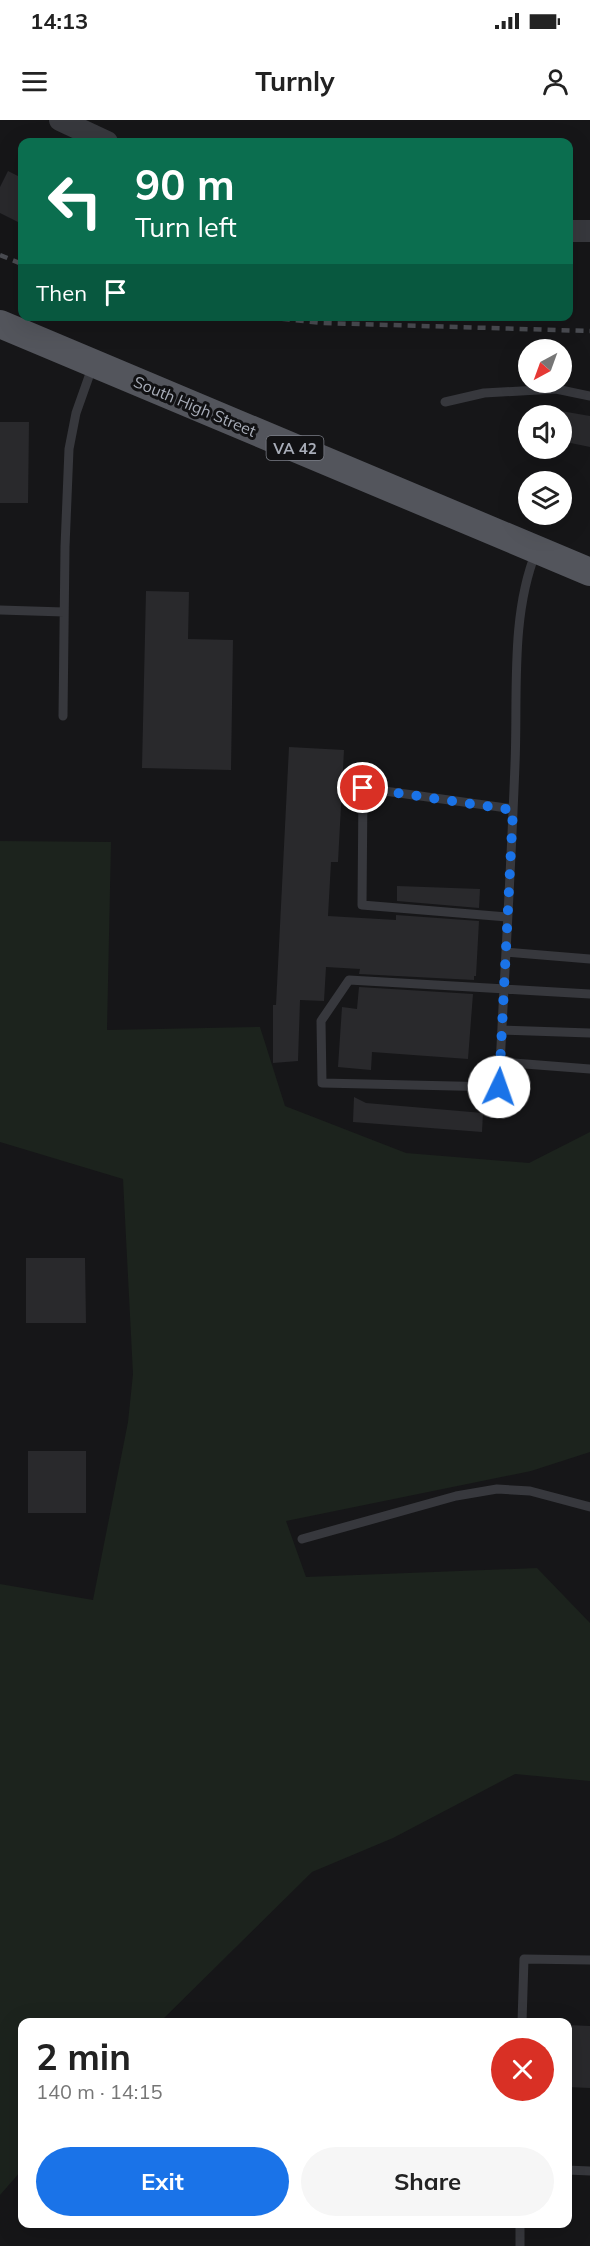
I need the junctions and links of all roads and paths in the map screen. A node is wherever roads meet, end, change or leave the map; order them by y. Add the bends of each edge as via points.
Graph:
1 (69, 122) edge
2 (99, 138) edge
3 (573, 231) edge
4 (590, 231) edge
5 (0, 324) edge
6 (94, 364) junction
7 (590, 396) edge
8 (445, 402) dead end
9 (537, 550) junction
10 (590, 572) edge
11 (0, 610) edge
12 (64, 612) junction
13 (63, 716) dead end
14 (513, 810) junction
15 (507, 917) junction
16 (506, 952) junction
17 (590, 959) edge
18 (504, 989) junction
19 (590, 994) edge
20 (502, 1030) junction
21 (590, 1033) edge
22 (500, 1062) junction
23 (590, 1069) edge
24 (590, 1507) edge
25 (302, 1539) dead end
26 (590, 1960) edge
27 (522, 2018) edge
28 (572, 2170) edge
29 (590, 2171) edge
30 (520, 2228) edge
31 (520, 2246) edge

1 - 2 street
3 - 4 street
5 - 6 main road, South High Street / VA 42
6 - 9 main road, South High Street / VA 42
6 - 12 lane via 76,413 69,449
7 - 8 lane via 556,388 484,393
9 - 10 main road, South High Street / VA 42
9 - 14 lane via 520,615
11 - 12 lane
12 - 13 lane
14 - 15 lane
14 - 15 lane via 363,788 362,905
15 - 16 lane
16 - 17 lane
16 - 18 lane
18 - 19 lane
18 - 20 lane
18 - 22 lane via 349,980 321,1021 322,1083 499,1087
20 - 21 lane
20 - 22 lane
22 - 23 lane
24 - 25 lane via 530,1491 497,1489 456,1496
26 - 27 lane via 524,1959
28 - 29 lane
30 - 31 lane

